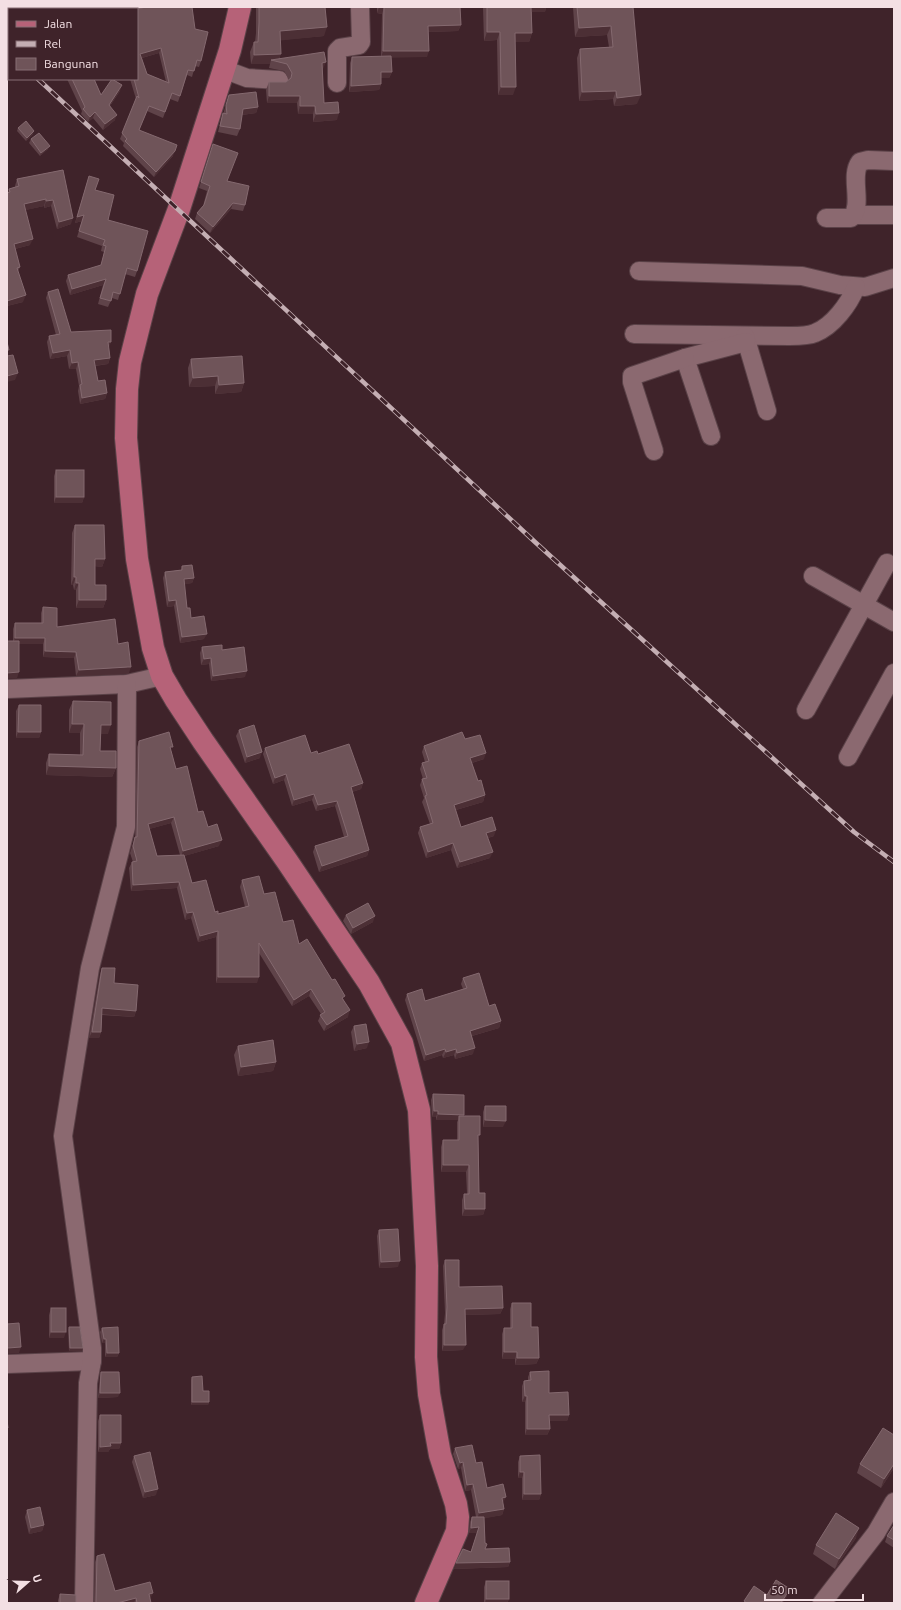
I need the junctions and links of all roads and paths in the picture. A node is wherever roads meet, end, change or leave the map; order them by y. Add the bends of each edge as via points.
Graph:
1 (240, 7) edge
2 (360, 7) edge
3 (223, 69) junction
4 (279, 80) edge
5 (337, 83) dead end
6 (894, 161) edge
7 (854, 215) junction
8 (894, 215) edge
9 (826, 218) dead end
10 (639, 271) dead end
11 (894, 278) edge
12 (856, 287) junction
13 (634, 334) dead end
14 (745, 339) junction
15 (685, 358) junction
16 (768, 411) dead end
17 (711, 436) dead end
18 (654, 451) dead end
19 (887, 563) dead end
20 (813, 576) dead end
21 (863, 604) junction
22 (894, 622) edge
23 (894, 673) edge
24 (162, 676) junction
25 (127, 684) junction
26 (7, 689) edge
27 (806, 710) dead end
28 (848, 757) dead end
29 (92, 1361) junction
30 (7, 1364) edge
31 (894, 1502) edge
32 (84, 1603) edge
33 (426, 1603) edge
34 (822, 1603) edge

1 - 3 main road
2 - 5 street via 361,42 359,45 340,48 338,51
3 - 4 street via 247,78
3 - 24 main road via 178,209 147,294 130,362 127,389 127,453 137,559 153,648
6 - 7 street via 863,160 858,165
7 - 8 street
7 - 9 street via 851,218
10 - 12 street via 802,276
11 - 12 street via 870,286
12 - 14 street via 841,312 818,332
13 - 14 street
14 - 15 street
14 - 16 street
15 - 17 street
15 - 18 street via 632,376
19 - 21 street
20 - 21 street
21 - 22 street
21 - 27 street
23 - 28 street
24 - 25 street
24 - 33 main road via 203,741 369,983 402,1043 419,1110 427,1266 428,1394 440,1455 458,1517 457,1531
25 - 26 street
25 - 29 street via 126,827 90,968 63,1136
29 - 30 street
29 - 32 street via 88,1383
31 - 34 street via 876,1533

